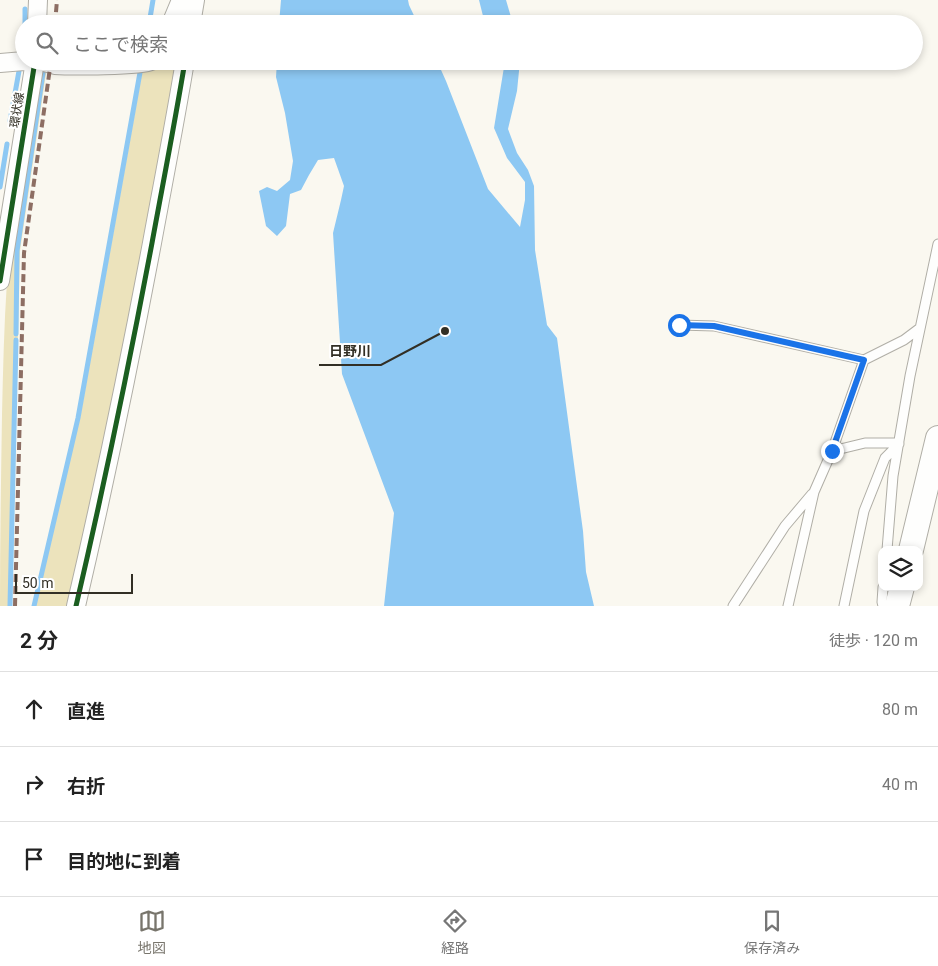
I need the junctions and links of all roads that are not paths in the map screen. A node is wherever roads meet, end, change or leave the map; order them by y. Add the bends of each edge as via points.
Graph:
1 (38, 0) edge
2 (181, 0) edge
3 (195, 0) edge
4 (37, 15) edge
5 (175, 15) edge
6 (192, 15) edge
7 (15, 62) edge
8 (0, 63) edge
9 (34, 70) edge
10 (184, 70) edge
11 (938, 244) edge
12 (0, 281) edge
13 (679, 325) dead end
14 (920, 328) junction
15 (864, 360) junction
16 (938, 438) edge
17 (899, 443) junction
18 (832, 451) junction
19 (814, 492) junction
20 (886, 546) edge
21 (912, 546) edge
22 (883, 591) edge
23 (901, 591) edge
24 (76, 606) edge
25 (733, 606) edge
26 (788, 606) edge
27 (844, 606) edge
28 (883, 606) edge
29 (897, 606) edge

1 - 4 street
2 - 5 street
3 - 6 street
7 - 8 street
9 - 12 street, 環状線
10 - 24 street via 139,309
11 - 14 lane
13 - 15 lane via 714,326
14 - 15 lane
14 - 17 lane
15 - 18 lane
16 - 21 main road
17 - 18 lane via 865,443
17 - 20 lane
17 - 27 lane via 885,458 864,511
18 - 19 lane
19 - 25 lane via 785,526
19 - 26 lane
22 - 28 lane
23 - 29 main road

